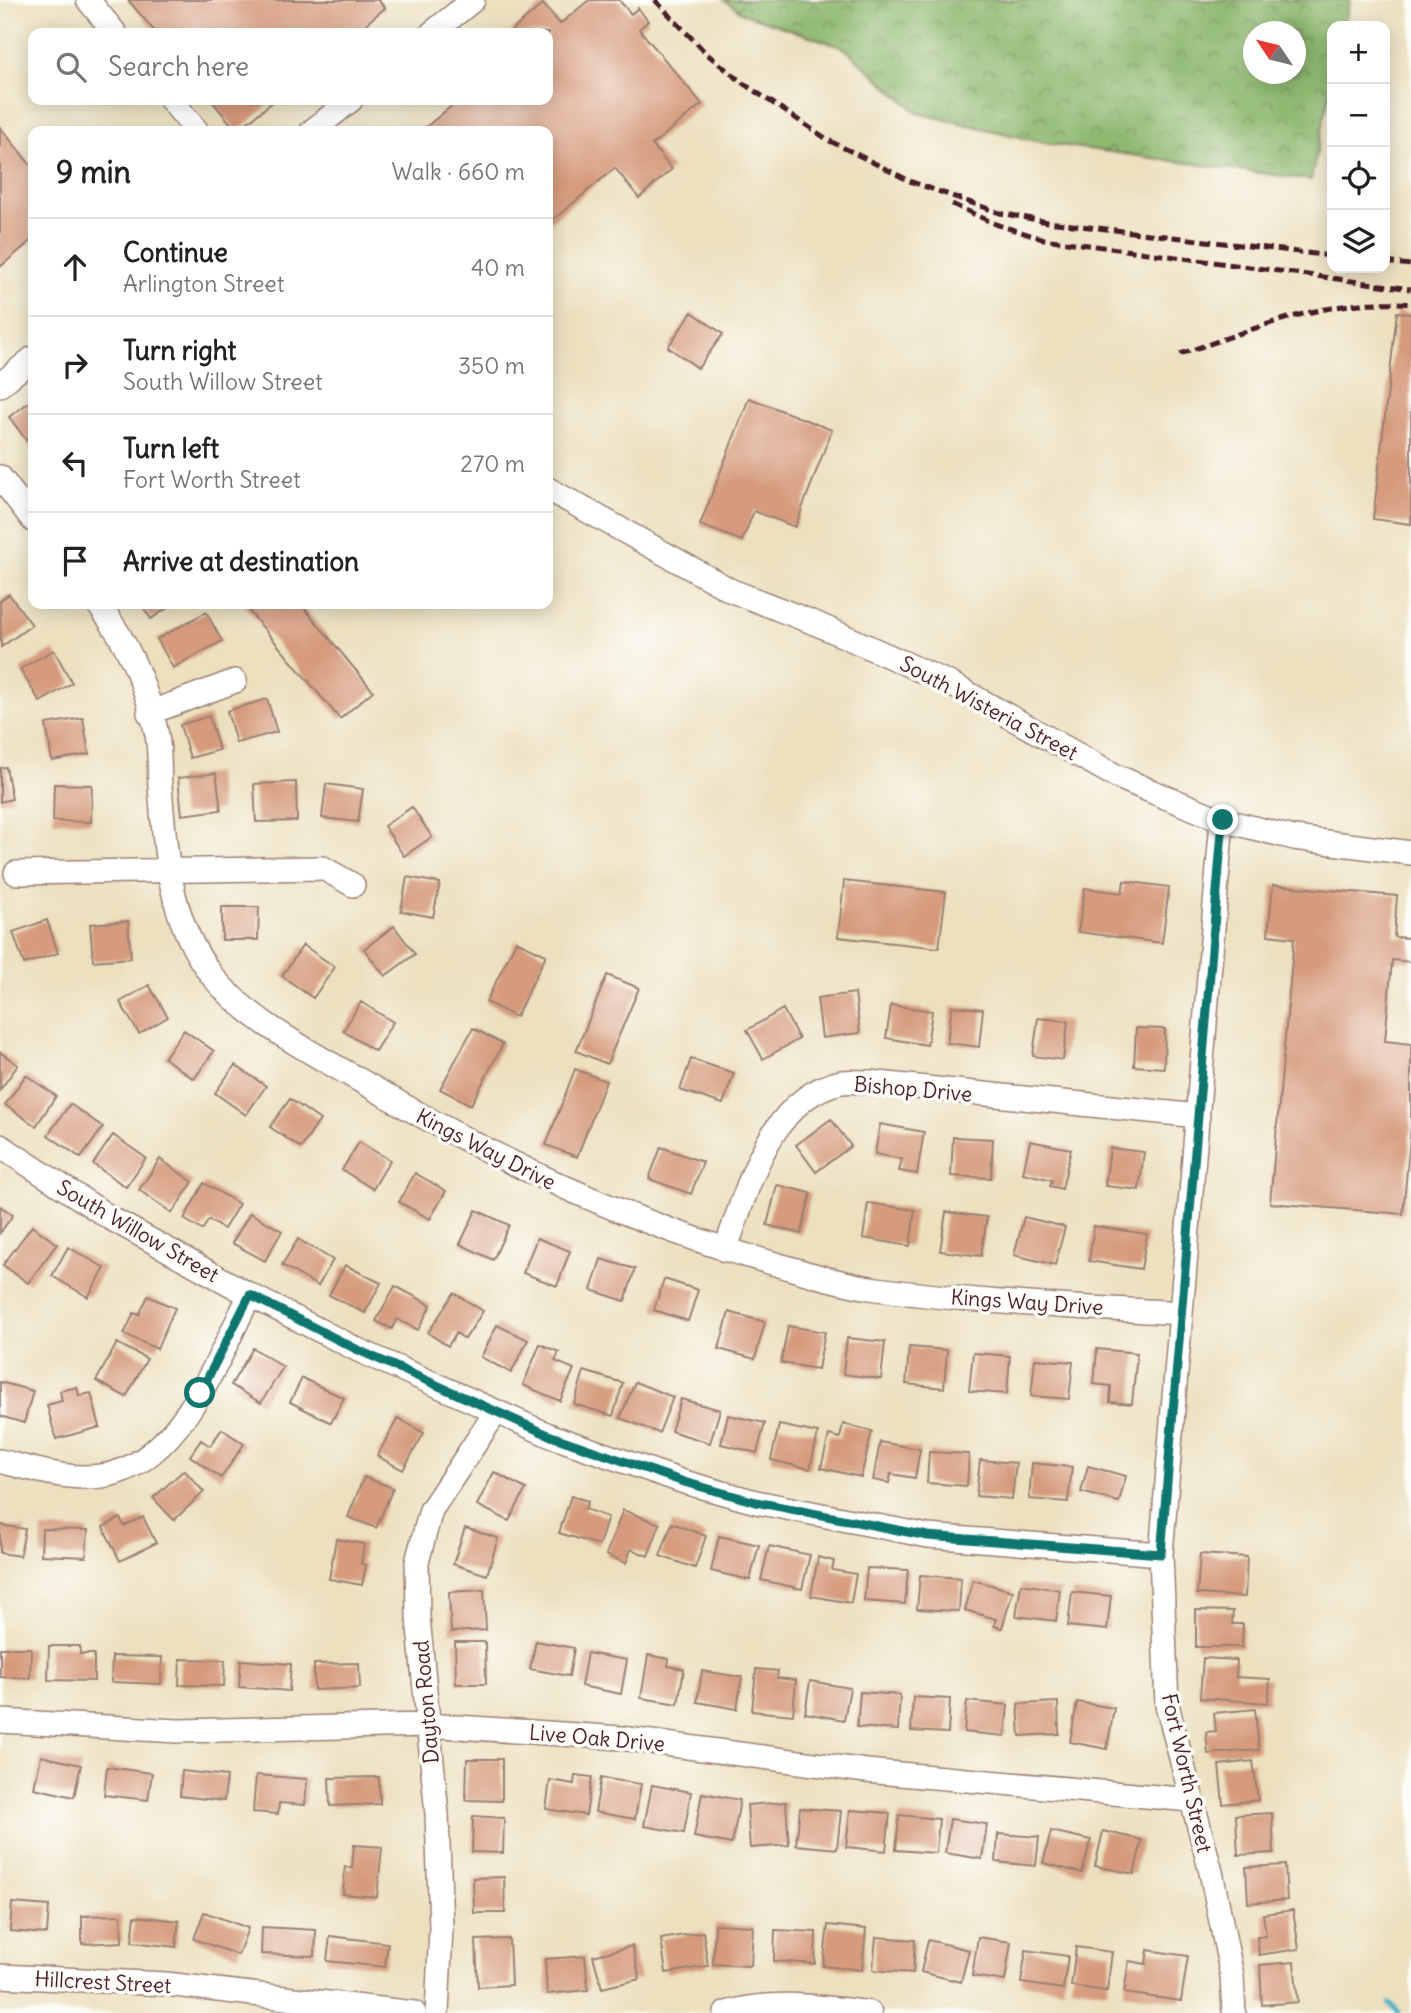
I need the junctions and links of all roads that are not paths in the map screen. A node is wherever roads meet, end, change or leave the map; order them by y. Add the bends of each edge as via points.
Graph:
1 (88, 0) edge
2 (473, 0) edge
3 (111, 28) edge
4 (438, 28) edge
5 (175, 105) edge
6 (345, 105) edge
7 (193, 126) edge
8 (318, 126) edge
9 (28, 362) edge
10 (0, 385) edge
11 (0, 477) edge
12 (553, 492) edge
13 (28, 513) edge
14 (101, 609) edge
15 (235, 681) dead end
16 (149, 713) junction
17 (1223, 820) junction
18 (1411, 853) edge
19 (167, 869) junction
20 (16, 873) dead end
21 (354, 885) dead end
22 (1198, 1116) junction
23 (0, 1146) edge
24 (725, 1250) junction
25 (250, 1295) junction
26 (1181, 1313) junction
27 (496, 1412) junction
28 (0, 1461) edge
29 (1161, 1554) junction
30 (0, 1721) edge
31 (427, 1725) junction
32 (1191, 1800) junction
33 (0, 1976) edge
34 (414, 2013) edge
35 (437, 2013) edge
36 (726, 2013) edge
37 (870, 2013) edge
38 (1234, 2013) edge

1 - 3 street
2 - 4 street
5 - 7 street
6 - 8 street
9 - 10 street
11 - 13 street
12 - 17 street, South Wisteria Street via 732,591 951,684 1116,776
14 - 16 street, Kings Way Drive via 130,652
15 - 16 street
16 - 19 street, Kings Way Drive via 157,735
17 - 18 street, South Wisteria Street via 1294,838
17 - 22 street, Fort Worth Street
19 - 20 street
19 - 21 street via 323,869
19 - 24 street, Kings Way Drive via 184,926 205,968 241,1005 295,1043 420,1116 579,1195
22 - 24 street, Bishop Drive via 841,1082 793,1107 778,1127 759,1162
22 - 26 street, Fort Worth Street
23 - 25 street, South Willow Street via 112,1219
24 - 26 street, Kings Way Drive via 875,1289
25 - 27 street, South Willow Street
25 - 28 street via 200,1393 169,1437 144,1461 114,1474 81,1477
26 - 29 street, Fort Worth Street
27 - 29 street, South Willow Street via 551,1436 756,1502 928,1536
27 - 31 street, Dayton Road via 431,1510 422,1536 417,1562 418,1617
29 - 32 street, Fort Worth Street via 1167,1705
30 - 31 street, Live Oak Drive via 178,1731
31 - 32 street, Live Oak Drive via 621,1738 866,1771
31 - 35 street, Dayton Road via 438,1827 441,1928
32 - 38 street, Fort Worth Street via 1232,1976
33 - 34 street, Hillcrest Street via 166,1984
36 - 37 street via 793,2003

